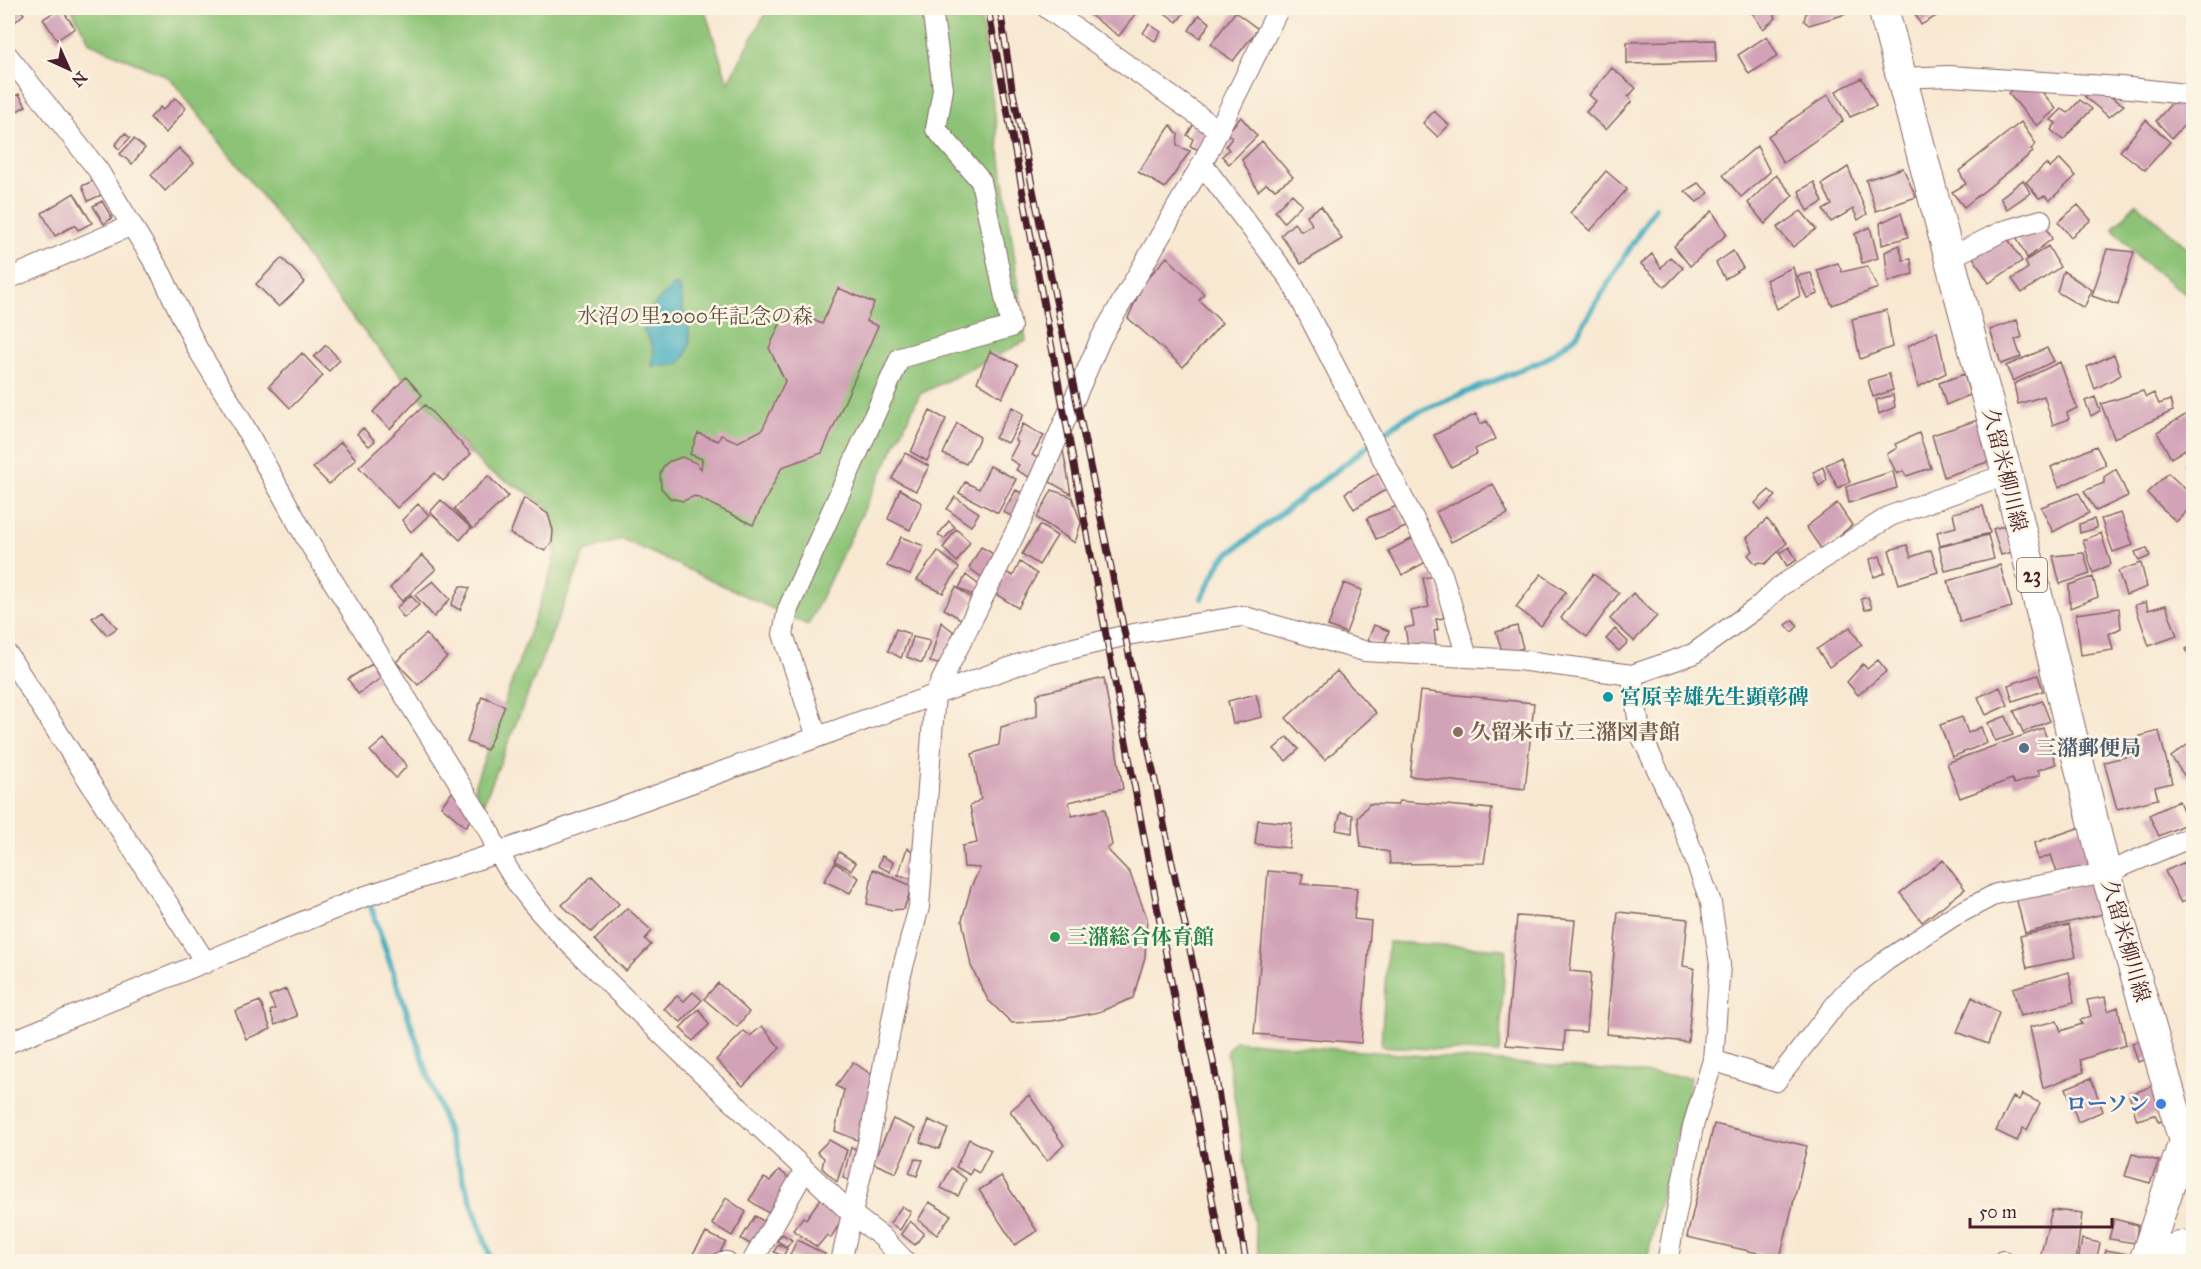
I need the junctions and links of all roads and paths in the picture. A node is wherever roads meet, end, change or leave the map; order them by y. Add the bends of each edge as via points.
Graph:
1 (932, 8) edge
2 (1047, 8) edge
3 (1279, 8) edge
4 (1883, 8) edge
5 (8, 56) edge
6 (1901, 78) junction
7 (2193, 95) edge
8 (1217, 129) junction
9 (1202, 164) junction
10 (2041, 220) dead end
11 (132, 225) junction
12 (1949, 258) junction
13 (8, 279) edge
14 (2007, 474) junction
15 (8, 655) edge
16 (1467, 657) junction
17 (1632, 675) junction
18 (935, 694) junction
19 (817, 737) junction
20 (2193, 836) edge
21 (497, 853) junction
22 (2106, 873) junction
23 (206, 963) junction
24 (8, 1043) edge
25 (1713, 1060) junction
26 (2193, 1112) edge
27 (2184, 1141) junction
28 (806, 1170) junction
29 (2193, 1176) edge
30 (852, 1214) junction
31 (2193, 1249) edge
32 (2144, 1259) edge
33 (722, 1262) edge
34 (727, 1262) edge
35 (752, 1262) edge
36 (841, 1262) edge
37 (906, 1262) edge
38 (1667, 1262) edge

1 - 19 street via 943,88 936,129 981,181 1011,327 900,358 788,609 783,634
2 - 8 street
3 - 8 street
4 - 6 main road, 久留米柳川線 / 23
5 - 11 street via 98,170
6 - 7 street via 1949,76
6 - 12 main road, 久留米柳川線 / 23
8 - 9 street
9 - 16 street via 1290,279 1442,574
9 - 18 street via 1101,338 1022,519
10 - 12 street via 2003,231
11 - 13 street
11 - 21 street via 306,538 488,829
12 - 14 main road, 久留米柳川線 / 23
14 - 17 street via 1890,516 1779,587 1693,654
14 - 22 main road, 久留米柳川線 / 23
15 - 23 street
16 - 17 street
16 - 18 street via 1364,651 1242,615 1106,639 1042,656
17 - 25 street via 1640,733 1680,818 1711,903 1720,964
18 - 19 street
18 - 30 street via 919,907 900,978
19 - 21 street
20 - 22 street
21 - 23 street via 363,897
21 - 28 street via 530,904
22 - 25 street via 1996,894 1952,917 1843,995 1776,1081
22 - 27 main road, 久留米柳川線 / 23
23 - 24 street
25 - 38 street via 1693,1126
26 - 27 street
27 - 29 main road, 久留米柳川線 / 23
27 - 32 main road
28 - 30 street
28 - 35 street
30 - 36 street
30 - 37 street
31 - 32 street via 2184,1244
33 - 34 street

